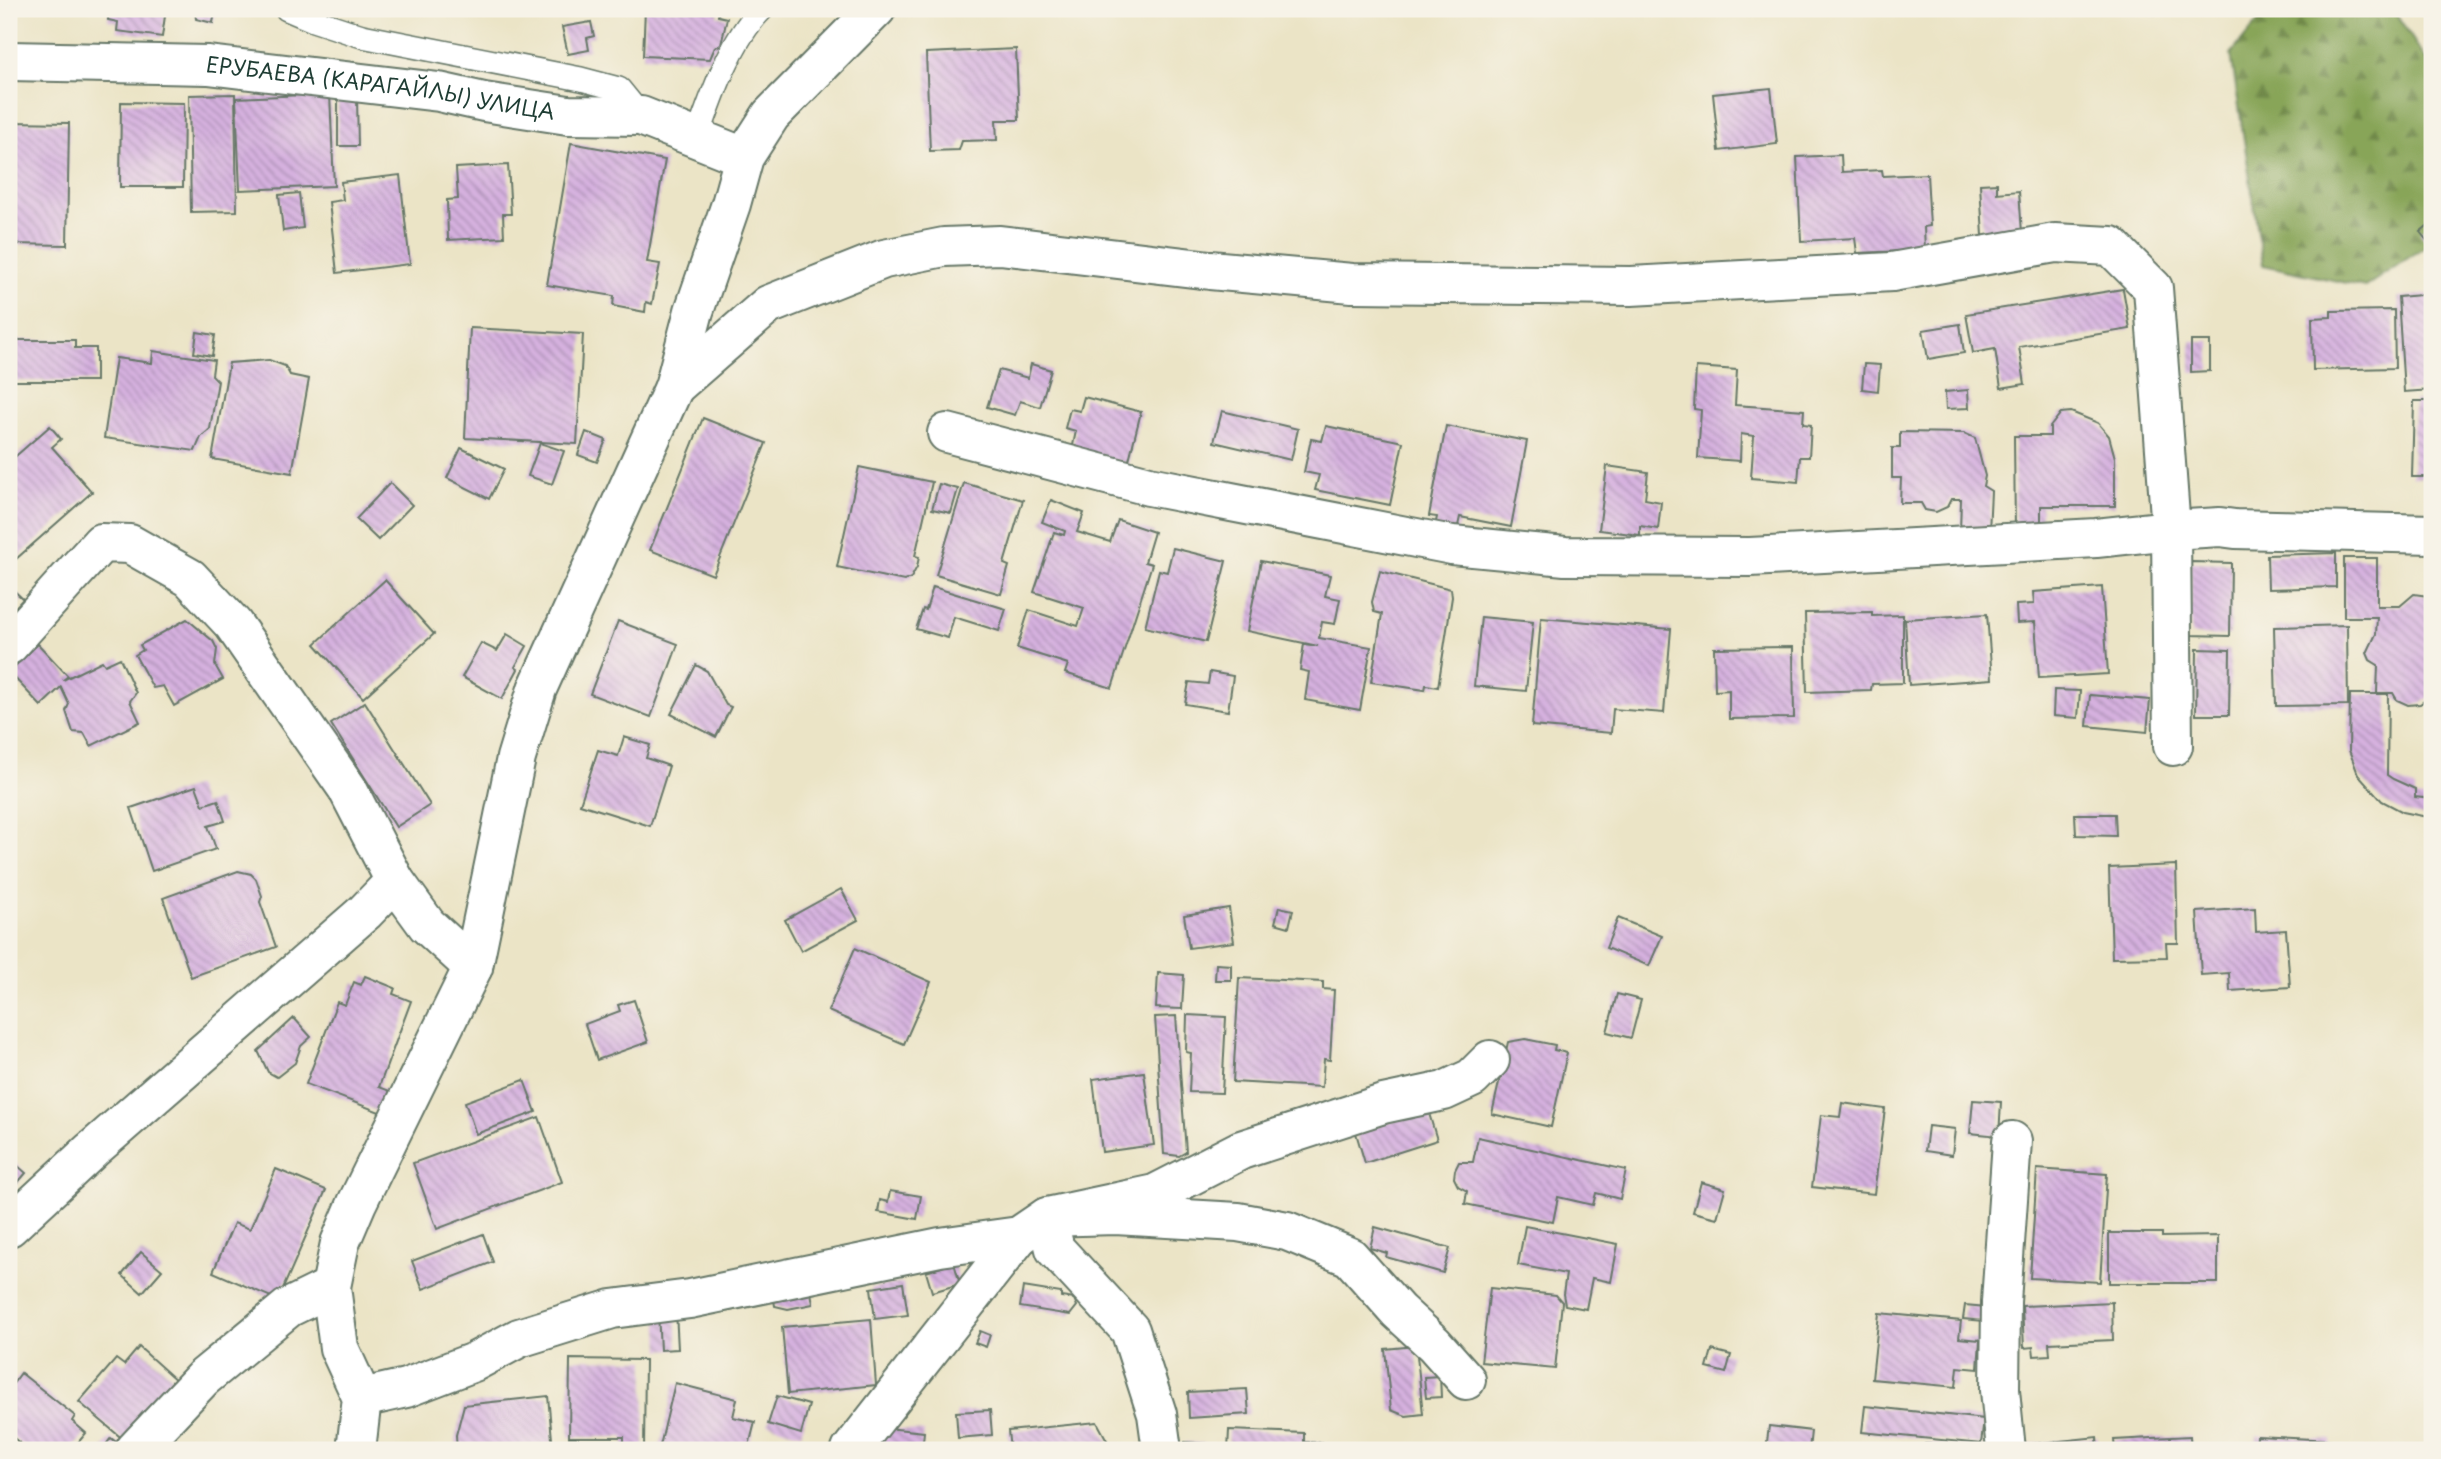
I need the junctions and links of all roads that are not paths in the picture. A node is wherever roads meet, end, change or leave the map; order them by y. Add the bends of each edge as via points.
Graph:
1 (287, 9) edge
2 (762, 9) edge
3 (876, 9) edge
4 (9, 61) edge
5 (641, 116) junction
6 (697, 139) junction
7 (744, 157) junction
8 (674, 387) junction
9 (947, 433) dead end
10 (2166, 474) junction
11 (2220, 527) junction
12 (2171, 530) junction
13 (2432, 534) edge
14 (9, 645) edge
15 (2173, 746) dead end
16 (395, 881) junction
17 (473, 967) junction
18 (1490, 1060) dead end
19 (2012, 1141) dead end
20 (1033, 1226) junction
21 (9, 1227) edge
22 (331, 1287) junction
23 (1466, 1380) dead end
24 (362, 1398) junction
25 (135, 1450) edge
26 (356, 1450) edge
27 (851, 1450) edge
28 (1162, 1450) edge
29 (2006, 1450) edge

1 - 5 lane via 362,36 619,89
2 - 6 lane via 748,23
3 - 7 street via 771,116
4 - 5 street, ЕРУБАЕВА (КАРАГАЙЛЫ) УЛИЦА via 208,65 439,92 568,115
5 - 6 street, ЕРУБАЕВА (КАРАГАЙЛЫ) УЛИЦА
6 - 7 street, ЕРУБАЕВА (КАРАГАЙЛЫ) УЛИЦА
7 - 8 street
8 - 10 street via 768,305 884,259 944,247 1000,246 1352,283 1632,286 1892,272 2056,243 2111,246 2153,288
8 - 17 street via 537,689 516,758
9 - 12 street via 1149,486 1452,545 1565,556 1750,557
10 - 11 street via 2197,514
10 - 12 street
11 - 12 street
11 - 13 street
12 - 15 street
14 - 16 street via 101,543 130,544 190,578 233,624 347,788
16 - 17 street via 427,925
16 - 21 street
17 - 22 street via 357,1203 340,1243
18 - 20 street via 1472,1078 1444,1091 1383,1104 1241,1150 1155,1194
19 - 29 street via 2001,1314 2000,1390
20 - 23 street via 1115,1214 1238,1222 1287,1231 1350,1257
20 - 24 street via 690,1299 612,1309 519,1338 474,1362 407,1388
20 - 27 street
20 - 28 street via 1130,1330 1157,1415
22 - 24 street via 339,1348
22 - 25 street via 288,1308 202,1378
24 - 26 street

